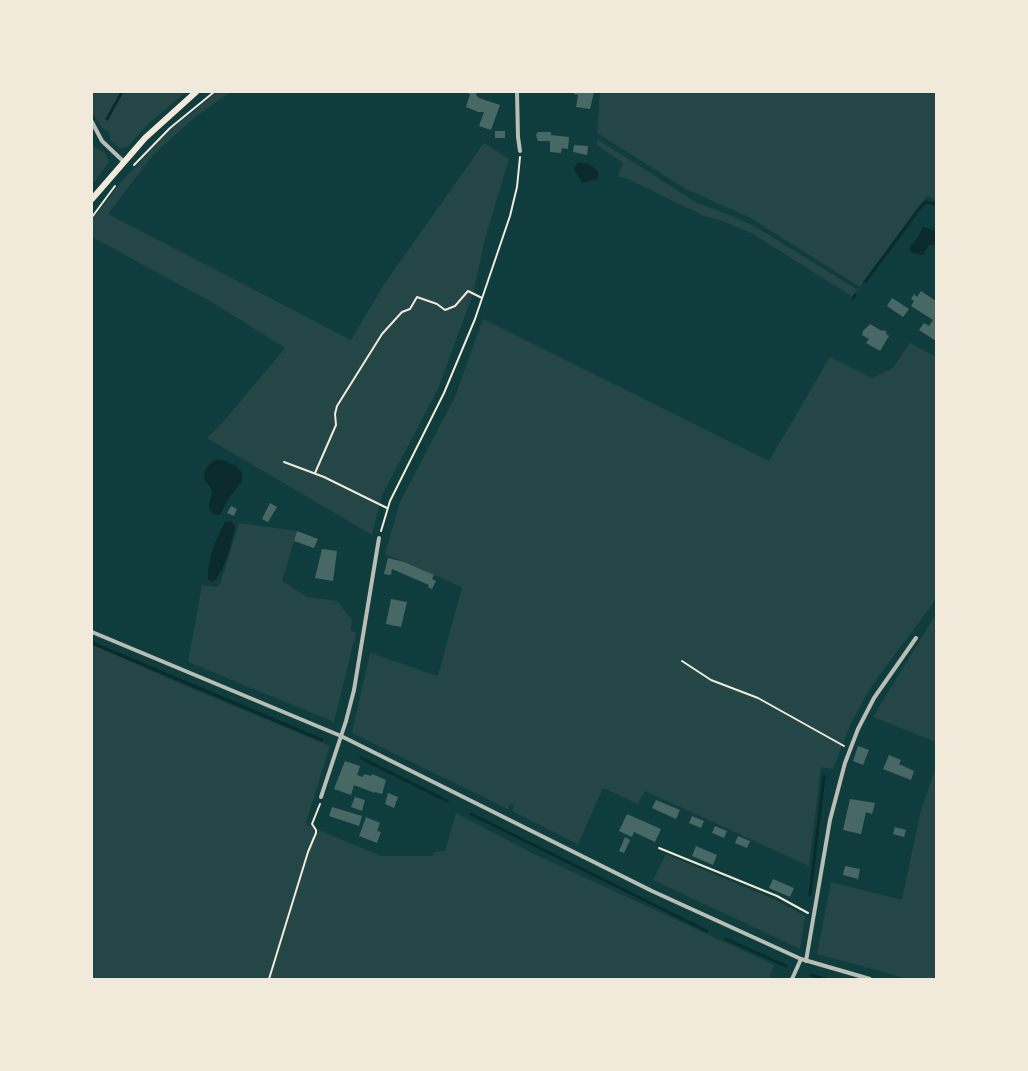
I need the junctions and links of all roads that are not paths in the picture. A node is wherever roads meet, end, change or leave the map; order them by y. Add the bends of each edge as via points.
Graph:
1 (196, 92) edge
2 (517, 92) edge
3 (92, 122) edge
4 (520, 151) road end
5 (123, 161) junction
6 (92, 198) edge
7 (379, 538) road end
8 (92, 632) edge
9 (916, 638) dead end
10 (341, 736) junction
11 (321, 797) road end
12 (801, 960) junction
13 (806, 962) junction
14 (792, 979) edge
15 (870, 979) edge

1 - 5 main road
2 - 4 street
3 - 5 street via 102,141
5 - 6 main road
7 - 10 street via 360,656
8 - 10 street
9 - 13 street via 874,698 850,750 835,797
10 - 11 street
10 - 12 street via 652,891
12 - 13 street
12 - 14 street
13 - 15 street

